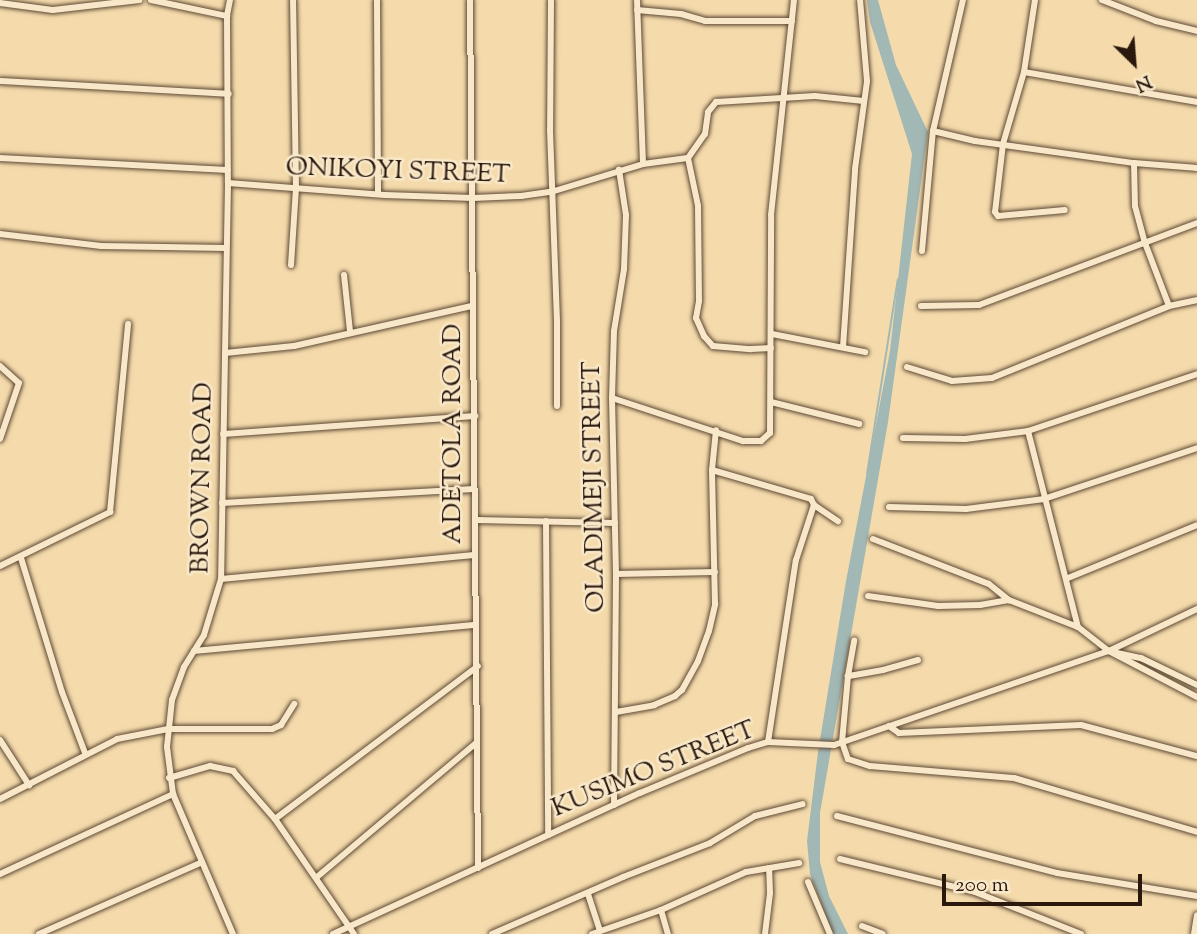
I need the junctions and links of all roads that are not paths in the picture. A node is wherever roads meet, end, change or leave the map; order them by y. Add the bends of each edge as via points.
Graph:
1 (52, 0) edge
2 (139, 0) edge
3 (151, 0) edge
4 (230, 0) edge
5 (293, 0) edge
6 (377, 0) edge
7 (470, 0) edge
8 (551, 0) edge
9 (637, 0) edge
10 (794, 0) edge
11 (860, 0) edge
12 (963, 0) edge
13 (1035, 0) edge
14 (1102, 0) edge
15 (0, 3) edge
16 (1120, 4) edge
17 (53, 10) junction
18 (637, 10) junction
19 (227, 16) junction
20 (792, 21) junction
21 (1197, 31) edge
22 (1024, 72) junction
23 (0, 81) edge
24 (229, 94) junction
25 (785, 99) junction
26 (864, 101) junction
27 (1197, 102) edge
28 (933, 131) junction
29 (1003, 144) junction
30 (0, 158) edge
31 (688, 158) junction
32 (1135, 163) junction
33 (643, 164) junction
34 (1197, 168) edge
35 (228, 170) junction
36 (619, 170) junction
37 (228, 183) junction
38 (296, 188) junction
39 (551, 192) junction
40 (378, 194) junction
41 (473, 198) junction
42 (1065, 210) dead end
43 (1197, 223) edge
44 (0, 234) edge
45 (1145, 243) junction
46 (226, 248) junction
47 (922, 251) dead end
48 (291, 265) dead end
49 (344, 275) dead end
50 (1197, 300) edge
51 (472, 306) junction
52 (921, 306) dead end
53 (1169, 306) junction
54 (128, 324) dead end
55 (350, 331) junction
56 (772, 334) junction
57 (843, 347) junction
58 (771, 348) junction
59 (864, 352) dead end
60 (225, 353) junction
61 (0, 366) edge
62 (907, 367) dead end
63 (1197, 374) edge
64 (612, 398) junction
65 (771, 402) junction
66 (556, 406) dead end
67 (474, 416) junction
68 (859, 424) dead end
69 (716, 430) junction
70 (1028, 431) junction
71 (223, 434) junction
72 (903, 438) dead end
73 (0, 439) edge
74 (1197, 448) edge
75 (712, 470) junction
76 (474, 489) junction
77 (1044, 499) junction
78 (222, 503) junction
79 (814, 505) junction
80 (889, 507) dead end
81 (476, 520) junction
82 (546, 521) junction
83 (838, 521) dead end
84 (615, 523) junction
85 (1197, 525) edge
86 (873, 538) dead end
87 (474, 555) junction
88 (21, 558) junction
89 (0, 566) edge
90 (715, 572) junction
91 (616, 574) junction
92 (1068, 578) junction
93 (221, 579) junction
94 (868, 596) dead end
95 (1009, 600) junction
96 (1197, 609) edge
97 (476, 625) junction
98 (1079, 627) junction
99 (854, 641) dead end
100 (194, 651) junction
101 (1109, 651) junction
102 (919, 660) dead end
103 (478, 666) junction
104 (848, 676) junction
105 (1197, 685) edge
106 (1197, 697) edge
107 (294, 704) dead end
108 (616, 712) junction
109 (889, 726) junction
110 (169, 729) junction
111 (0, 740) edge
112 (768, 742) junction
113 (842, 742) junction
114 (476, 743) junction
115 (85, 753) junction
116 (1197, 756) edge
117 (169, 778) junction
118 (29, 785) junction
119 (173, 794) junction
120 (0, 799) edge
121 (803, 804) dead end
122 (614, 805) junction
123 (836, 816) dead end
124 (275, 818) junction
125 (1197, 832) edge
126 (548, 835) junction
127 (841, 859) dead end
128 (202, 862) junction
129 (799, 863) dead end
130 (478, 868) junction
131 (769, 868) junction
132 (0, 874) edge
133 (317, 877) junction
134 (808, 882) dead end
135 (588, 894) junction
136 (1197, 896) edge
137 (661, 910) junction
138 (1197, 915) edge
139 (351, 926) junction
140 (862, 926) dead end
141 (600, 930) junction
142 (39, 934) edge
143 (233, 934) edge
144 (333, 934) edge
145 (355, 934) edge
146 (492, 934) edge
147 (592, 934) edge
148 (668, 934) edge
149 (765, 934) edge
150 (830, 934) edge
151 (883, 934) edge
152 (1081, 934) edge
153 (1194, 934) edge

1 - 17 street
2 - 17 street
3 - 19 street
4 - 19 street, BROWN ROAD
5 - 38 street
6 - 40 street
7 - 41 street, ADETOLA ROAD
8 - 39 street
9 - 18 street
10 - 20 street
11 - 26 street via 867,73
12 - 28 street
13 - 22 street
14 - 16 street
15 - 17 street
16 - 21 street
18 - 20 street via 705,21
18 - 33 street
19 - 24 street, BROWN ROAD
20 - 25 street
22 - 27 street
22 - 29 street
23 - 24 street
24 - 35 street, BROWN ROAD
25 - 26 street via 816,96
25 - 31 street via 716,102 708,112 705,134
25 - 56 street via 771,215
26 - 57 street
28 - 29 street
28 - 47 street
29 - 32 street
29 - 42 street via 996,214
30 - 35 street
31 - 33 street, ONIKOYI STREET
31 - 58 street via 698,206 696,317 704,336 713,346
32 - 34 street
32 - 45 street via 1133,195
33 - 36 street, ONIKOYI STREET
35 - 37 street, BROWN ROAD
36 - 39 street, ONIKOYI STREET
36 - 64 street, OLADIMEJI STREET via 626,215
37 - 38 street, ONIKOYI STREET
37 - 46 street, BROWN ROAD
38 - 40 street, ONIKOYI STREET
38 - 48 street
39 - 41 street, ONIKOYI STREET
39 - 66 street
40 - 41 street, ONIKOYI STREET
41 - 51 street, ADETOLA ROAD
43 - 45 street
44 - 46 street via 101,246
45 - 52 street via 979,305
45 - 53 street
46 - 60 street, BROWN ROAD
49 - 55 street
50 - 53 street
51 - 55 street
51 - 67 street, ADETOLA ROAD
53 - 62 street via 979,381 952,382
54 - 88 street via 110,512
55 - 60 street via 294,346
56 - 57 street
56 - 58 street
57 - 59 street
58 - 65 street
60 - 71 street, BROWN ROAD
61 - 73 street via 19,383
63 - 70 street
64 - 69 street
64 - 84 street, OLADIMEJI STREET
65 - 68 street
65 - 69 street via 767,438 748,442
67 - 71 street
67 - 76 street, ADETOLA ROAD
69 - 75 street
70 - 72 street via 965,439
70 - 77 street
71 - 78 street, BROWN ROAD
74 - 77 street
75 - 79 street via 811,499
75 - 90 street
76 - 78 street
76 - 81 street, ADETOLA ROAD
77 - 80 street via 966,509
77 - 92 street
78 - 93 street, BROWN ROAD
79 - 83 street
79 - 112 street via 796,560
81 - 82 street
81 - 87 street, ADETOLA ROAD
82 - 84 street
82 - 126 street
84 - 91 street, OLADIMEJI STREET
85 - 92 street
86 - 95 street via 989,584
87 - 93 street
87 - 97 street, ADETOLA ROAD
88 - 89 street
88 - 115 street
90 - 91 street
90 - 108 street via 709,631 682,690 665,701
91 - 108 street, OLADIMEJI STREET
92 - 98 street
93 - 100 street, BROWN ROAD via 214,609
94 - 95 street via 938,606
95 - 98 street
96 - 101 street, KUSIMO STREET
97 - 100 street
97 - 103 street, ADETOLA ROAD
98 - 101 street
99 - 104 street
100 - 110 street, BROWN ROAD via 176,689
101 - 105 street via 1141,658
101 - 106 street
101 - 109 street, KUSIMO STREET
102 - 104 street
103 - 114 street, ADETOLA ROAD
103 - 124 street
104 - 113 street
107 - 110 street via 281,725 272,729
108 - 122 street, OLADIMEJI STREET
109 - 113 street, KUSIMO STREET
109 - 116 street via 899,733 1081,725
110 - 115 street via 117,739
110 - 117 street, BROWN ROAD
111 - 118 street
112 - 113 street, KUSIMO STREET via 817,746
112 - 122 street, KUSIMO STREET
113 - 125 street via 848,759 870,766 1014,779
114 - 130 street, ADETOLA ROAD
114 - 133 street
115 - 118 street
117 - 119 street, BROWN ROAD
117 - 124 street via 211,766 228,767
118 - 120 street
119 - 128 street, BROWN ROAD
119 - 132 street
121 - 135 street via 755,816 709,844
122 - 126 street, KUSIMO STREET
123 - 136 street via 1057,873
124 - 133 street
126 - 130 street, KUSIMO STREET
127 - 152 street via 975,892
128 - 142 street
128 - 143 street, BROWN ROAD
129 - 131 street
130 - 139 street, KUSIMO STREET
131 - 137 street via 746,872
131 - 149 street
133 - 139 street
134 - 150 street
135 - 141 street
135 - 146 street
137 - 141 street
137 - 148 street
138 - 153 street
139 - 144 street, KUSIMO STREET
139 - 145 street
140 - 151 street
141 - 147 street

